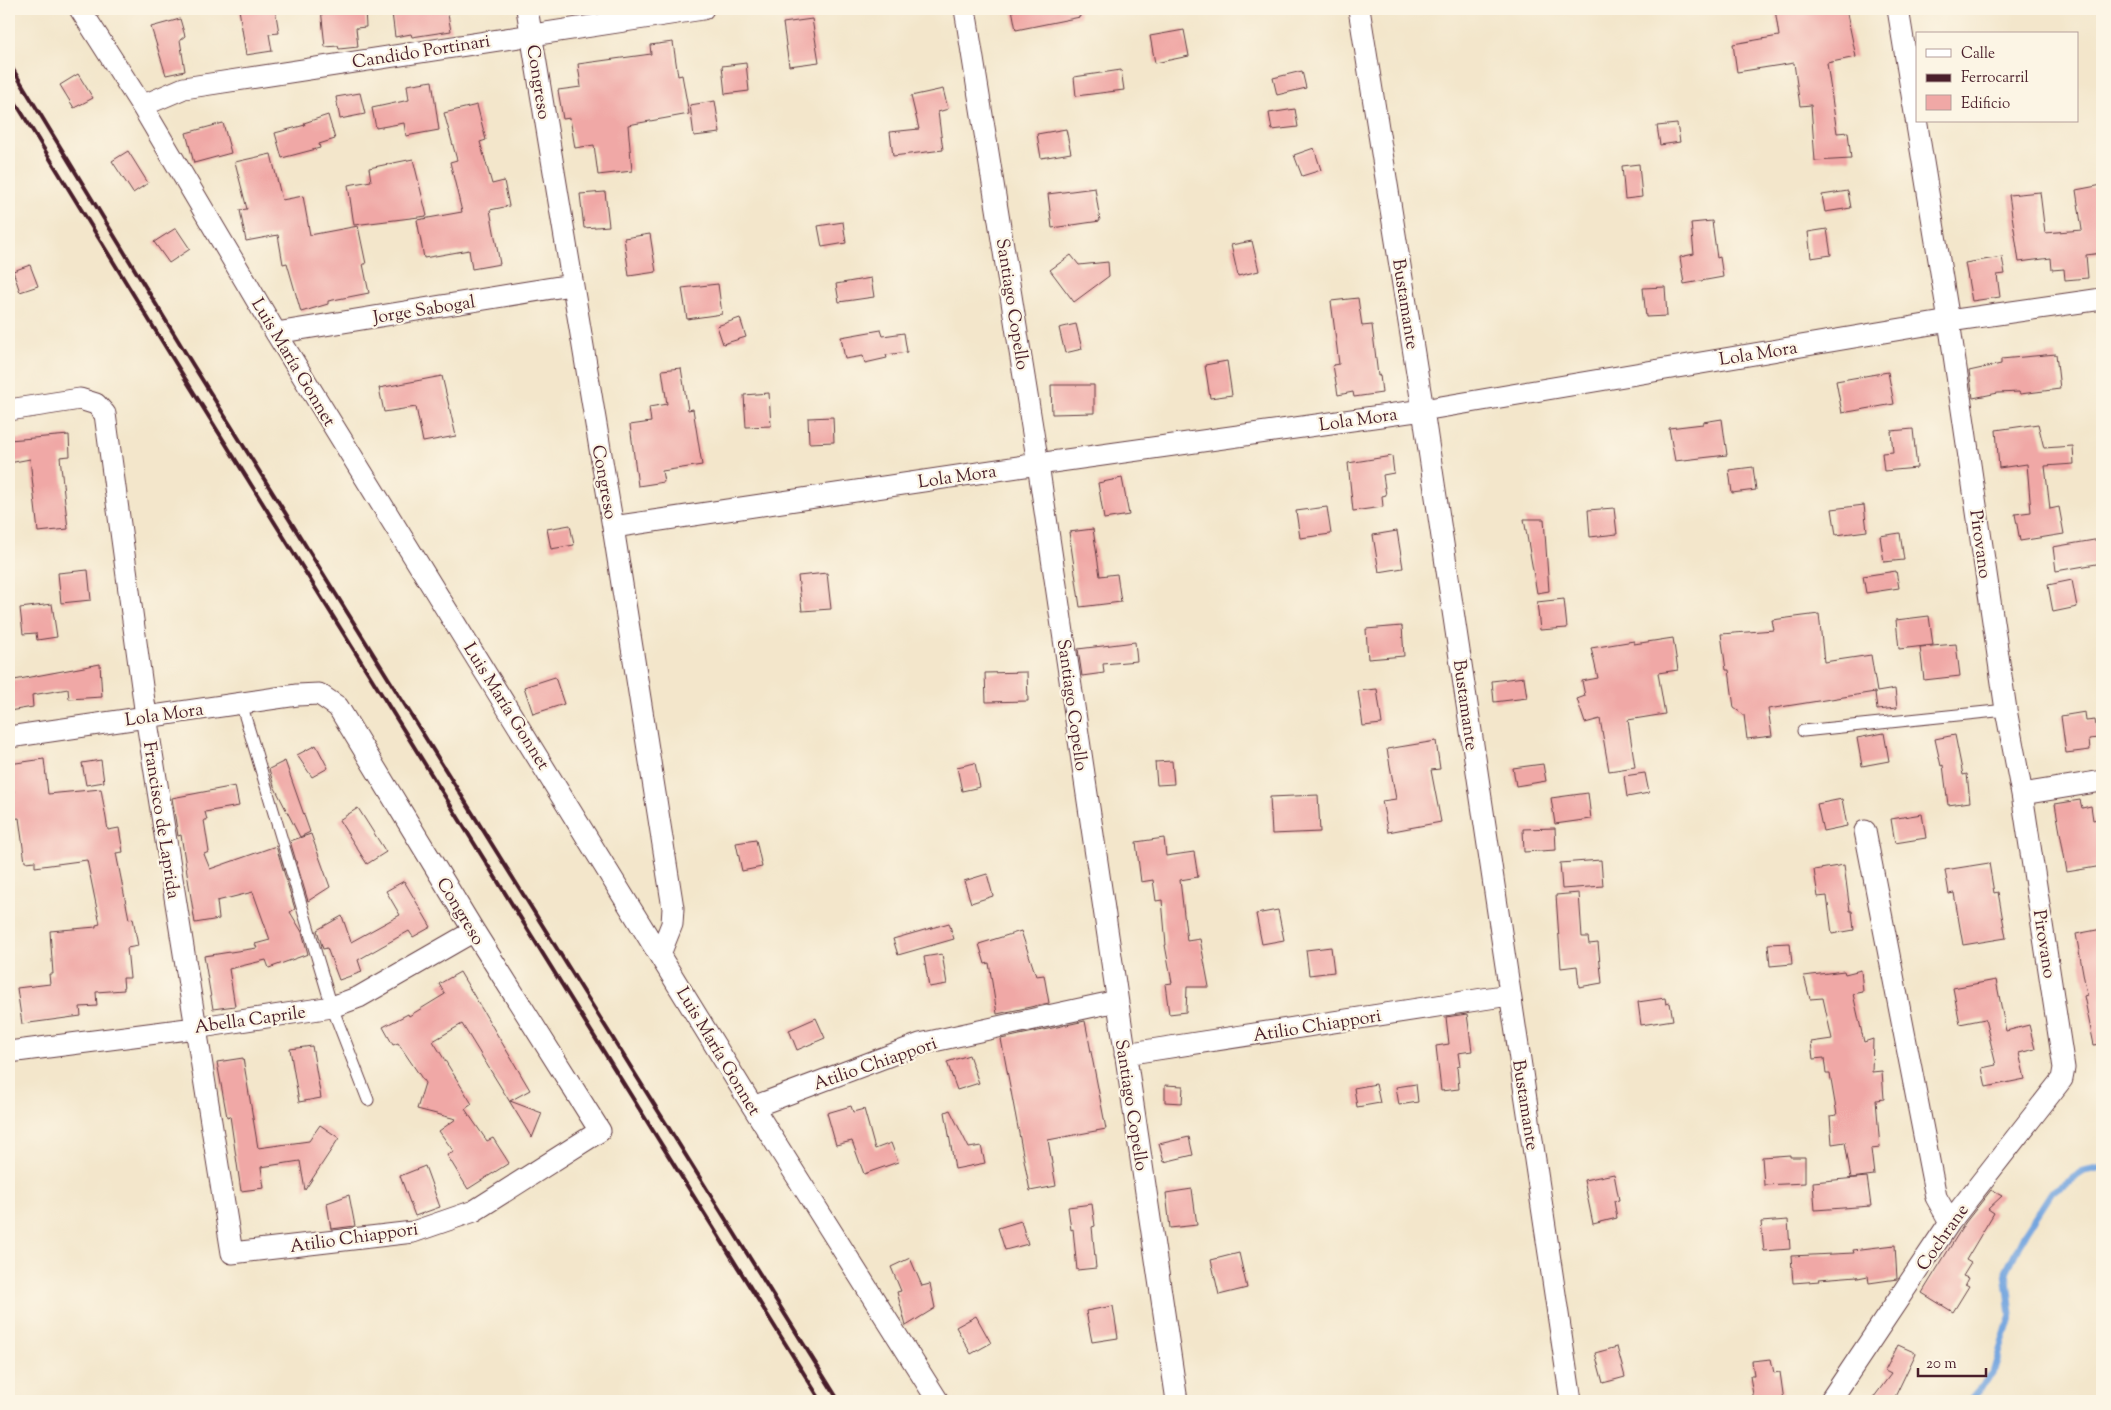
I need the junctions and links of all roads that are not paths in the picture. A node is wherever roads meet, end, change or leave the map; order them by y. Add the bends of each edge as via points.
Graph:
1 (80, 9) edge
2 (527, 9) edge
3 (703, 9) edge
4 (965, 9) edge
5 (1359, 9) edge
6 (1898, 9) edge
7 (531, 34) junction
8 (142, 106) junction
9 (1916, 119) edge
10 (1916, 122) edge
11 (571, 285) junction
12 (2102, 300) edge
13 (1949, 321) junction
14 (276, 333) junction
15 (9, 410) edge
16 (1423, 410) junction
17 (1038, 464) junction
18 (612, 527) junction
19 (319, 694) joint
20 (241, 703) junction
21 (2006, 710) junction
22 (146, 716) junction
23 (1803, 731) dead end
24 (9, 736) edge
25 (2102, 781) edge
26 (2022, 794) junction
27 (1865, 831) dead end
28 (474, 931) junction
29 (660, 954) junction
30 (1509, 996) junction
31 (1117, 1001) junction
32 (332, 1007) junction
33 (195, 1028) junction
34 (9, 1052) edge
35 (1124, 1054) junction
36 (2062, 1078) joint
37 (368, 1100) dead end
38 (753, 1107) junction
39 (600, 1132) joint
40 (1950, 1222) junction
41 (232, 1253) joint
42 (938, 1401) edge
43 (1177, 1401) edge
44 (1570, 1401) edge
45 (1830, 1401) edge

1 - 8 street, Luis María Gonnet
2 - 7 street, Congreso
3 - 7 street, Candido Portinari
4 - 17 street, Santiago Copello
5 - 16 street, Bustamante
6 - 9 street, Pirovano
7 - 8 street, Candido Portinari via 184,88
7 - 11 street, Congreso
8 - 14 street, Luis María Gonnet
10 - 13 street, Pirovano
11 - 14 street, Jorge Sabogal
11 - 18 street, Congreso
12 - 13 street, Lola Mora
13 - 16 street, Lola Mora
13 - 21 street, Pirovano
14 - 29 street, Luis María Gonnet
15 - 22 street, Francisco de Laprida via 80,399 96,404 105,414
16 - 17 street, Lola Mora
16 - 30 street, Bustamante
17 - 18 street, Lola Mora
17 - 31 street, Santiago Copello
18 - 29 street, Congreso via 673,908 672,924
19 - 20 street, Lola Mora via 297,694
19 - 28 street, Congreso via 338,707
20 - 22 street, Lola Mora
20 - 32 lane
21 - 23 lane
21 - 26 street, Pirovano
22 - 24 street, Lola Mora
22 - 33 street, Francisco de Laprida
25 - 26 street
26 - 36 street, Pirovano via 2064,1068
27 - 40 street via 1936,1197
28 - 32 street, Abella Caprile via 359,997
28 - 39 street, Congreso
29 - 38 street, Luis María Gonnet
30 - 35 street, Atilio Chiappori
30 - 44 street, Bustamante
31 - 35 street, Santiago Copello
31 - 38 street, Atilio Chiappori via 920,1044
32 - 33 street, Abella Caprile
32 - 37 lane
33 - 34 street, Abella Caprile
33 - 41 street, Francisco de Laprida
35 - 43 street, Santiago Copello
36 - 40 street, Cochrane
38 - 42 street, Luis María Gonnet
39 - 41 street, Atilio Chiappori via 474,1211 413,1232
40 - 45 street, Cochrane

